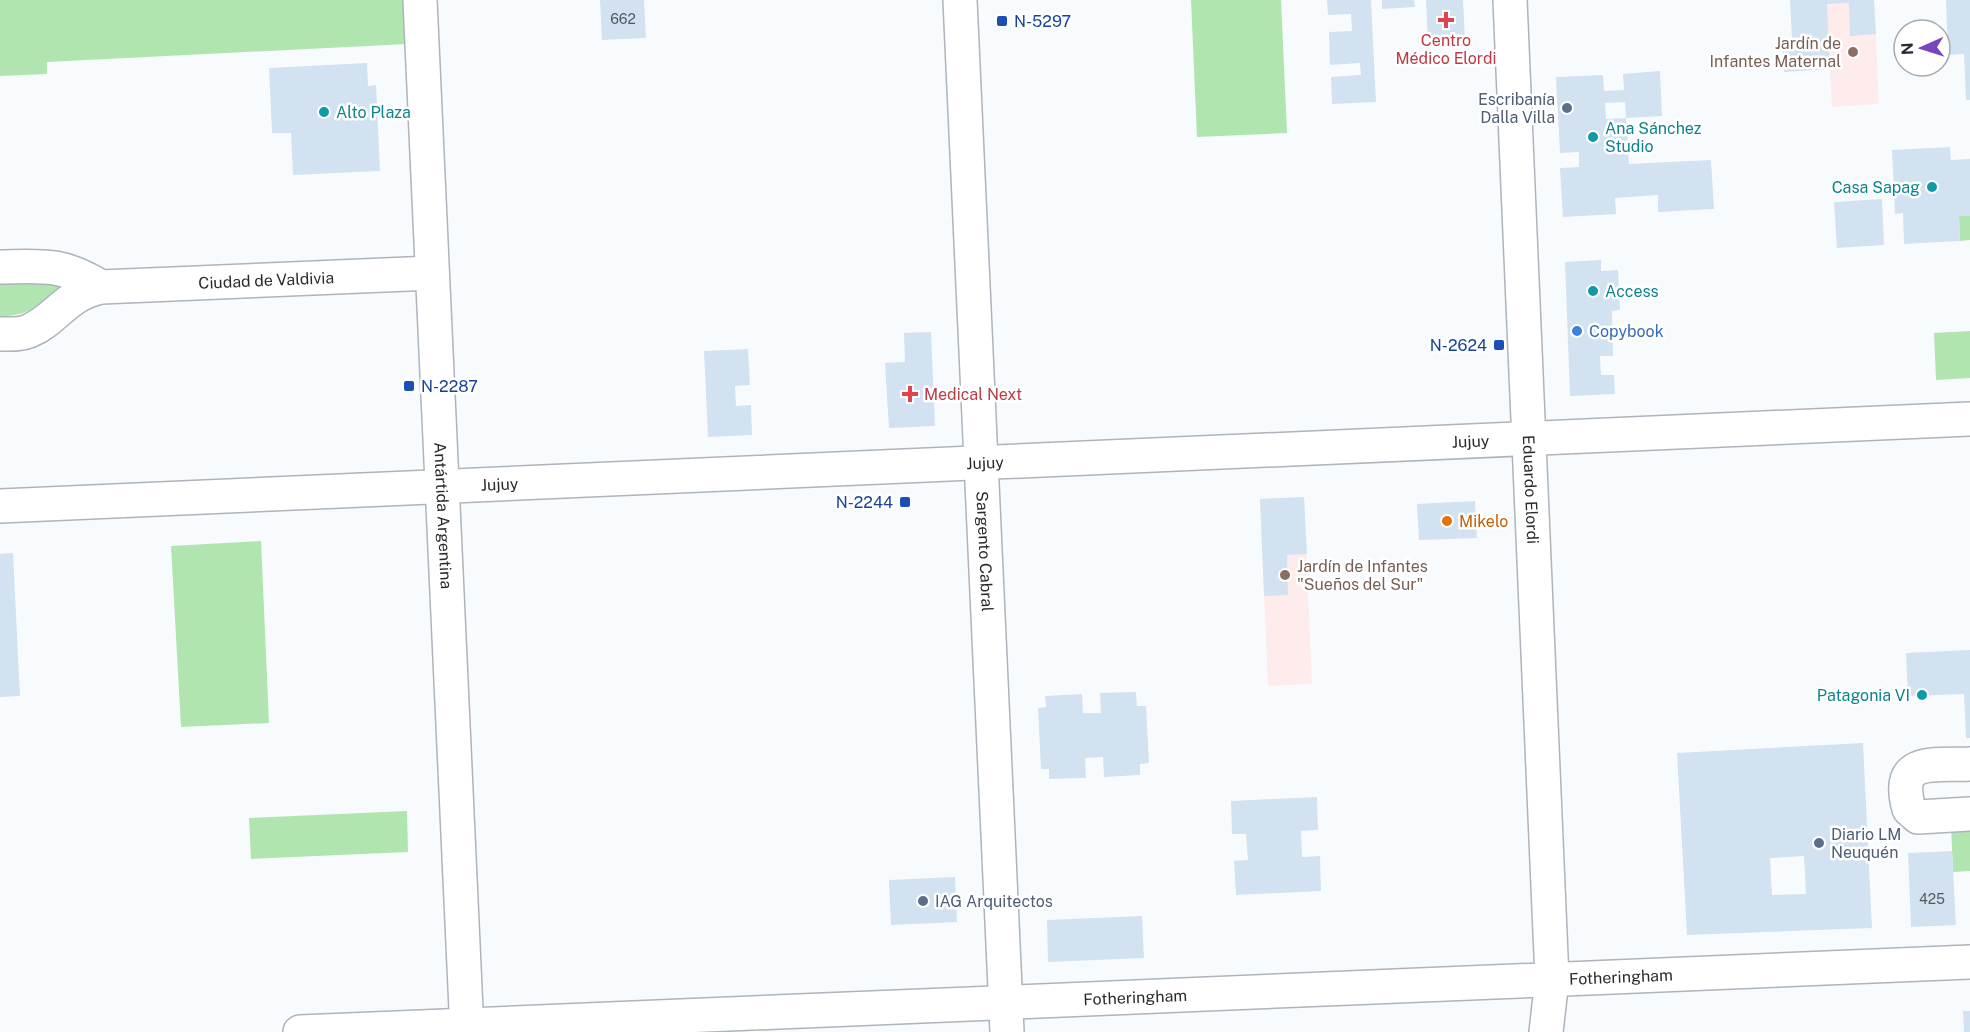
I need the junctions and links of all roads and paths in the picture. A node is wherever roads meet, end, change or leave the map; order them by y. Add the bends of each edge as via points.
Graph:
1 (420, 0) edge
2 (960, 0) edge
3 (1510, 0) edge
4 (0, 267) edge
5 (432, 273) junction
6 (101, 287) junction
7 (0, 334) edge
8 (1970, 419) edge
9 (1530, 439) junction
10 (982, 464) junction
11 (442, 488) junction
12 (0, 506) edge
13 (1970, 764) edge
14 (1970, 814) edge
15 (1970, 962) edge
16 (1552, 980) junction
17 (1006, 1017) edge
18 (467, 1028) edge
19 (300, 1032) edge
20 (1546, 1032) edge
21 (1567, 1032) edge

1 - 5 street, Antártida Argentina
2 - 10 street, Sargento Cabral
3 - 9 street, Eduardo Elordi
4 - 6 street via 64,269
5 - 6 street, Ciudad de Valdivia
5 - 11 street, Antártida Argentina
6 - 7 street, Ciudad de Valdivia via 75,296 28,332
8 - 9 street, Jujuy
9 - 10 street, Jujuy
9 - 16 street, Eduardo Elordi
10 - 11 street, Jujuy
10 - 17 street, Sargento Cabral
11 - 12 street, Jujuy
11 - 18 street, Antártida Argentina
13 - 14 street via 1916,768 1907,776 1906,783 1909,809 1918,817
15 - 16 street, Fotheringham
16 - 17 street, Fotheringham
16 - 20 street, Eduardo Elordi
16 - 21 street, Eduardo Elordi
17 - 18 street, Fotheringham
18 - 19 street, Fotheringham

